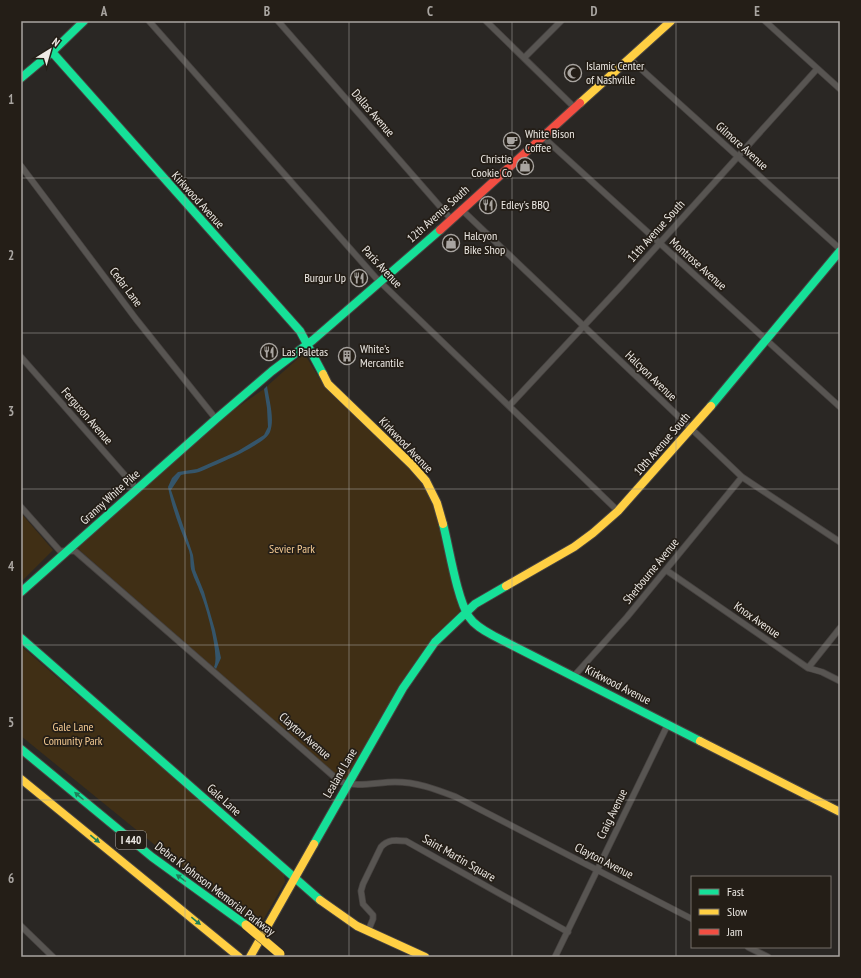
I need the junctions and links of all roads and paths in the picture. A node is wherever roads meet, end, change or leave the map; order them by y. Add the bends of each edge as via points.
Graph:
1 (84, 21) edge
2 (149, 21) edge
3 (278, 21) edge
4 (486, 21) edge
5 (561, 21) edge
6 (671, 21) edge
7 (765, 21) edge
8 (52, 52) junction
9 (524, 58) junction
10 (630, 59) junction
11 (817, 68) junction
12 (21, 78) edge
13 (840, 89) edge
14 (574, 107) junction
15 (542, 137) junction
16 (737, 156) junction
17 (21, 166) edge
18 (462, 209) junction
19 (450, 219) junction
20 (658, 243) junction
21 (840, 250) edge
22 (380, 282) junction
23 (583, 326) junction
24 (766, 340) junction
25 (307, 344) junction
26 (21, 357) edge
27 (509, 406) junction
28 (840, 407) edge
29 (216, 420) junction
30 (690, 429) junction
31 (742, 476) junction
32 (136, 489) junction
33 (21, 507) edge
34 (618, 511) junction
35 (840, 542) edge
36 (69, 551) junction
37 (666, 570) junction
38 (21, 592) edge
39 (466, 613) junction
40 (840, 628) edge
41 (21, 638) edge
42 (808, 668) junction
43 (574, 676) junction
44 (840, 681) edge
45 (668, 724) junction
46 (21, 749) edge
47 (21, 779) edge
48 (347, 784) junction
49 (840, 812) edge
50 (597, 870) junction
51 (294, 878) junction
52 (691, 917) edge
53 (21, 926) edge
54 (368, 931) junction
55 (568, 932) junction
56 (750, 948) edge
57 (282, 956) edge
58 (53, 957) edge
59 (239, 957) edge
60 (250, 957) edge
61 (426, 957) edge
62 (555, 957) edge
63 (768, 957) edge

1 - 8 main road
2 - 22 street, Paris Avenue
3 - 19 street, Dallas Avenue
4 - 9 street
5 - 9 street
6 - 10 main road, 12th Avenue South
7 - 11 street
8 - 12 main road
8 - 25 main road, Kirkwood Avenue via 300,331
9 - 14 street
10 - 14 main road, 12th Avenue South
10 - 16 street, Gilmore Avenue
11 - 13 street
11 - 16 street, 11th Avenue South
14 - 15 main road, 12th Avenue South
15 - 18 main road, 12th Avenue South
15 - 20 street, Montrose Avenue
16 - 20 street, 11th Avenue South
16 - 21 street, Gilmore Avenue
17 - 29 street, Cedar Lane
18 - 19 main road, 12th Avenue South
18 - 23 street, Halcyon Avenue
19 - 22 main road, 12th Avenue South
20 - 23 street, 11th Avenue South
20 - 24 street, Montrose Avenue
21 - 24 main road, 10th Avenue South
22 - 25 main road, 12th Avenue South
22 - 27 street, Paris Avenue
23 - 27 street, 11th Avenue South
23 - 30 street, Halcyon Avenue
24 - 28 street, Montrose Avenue
24 - 30 main road, 10th Avenue South
25 - 29 main road, 12th Avenue South
25 - 39 main road, Kirkwood Avenue via 328,384 412,465 430,489 441,516
26 - 32 street, Ferguson Avenue
27 - 34 street, Paris Avenue
29 - 32 main road, Granny White Pike
30 - 31 street, Halcyon Avenue
30 - 34 main road, 10th Avenue South
31 - 35 street, Halcyon Avenue
31 - 37 street, Sherbourne Avenue
32 - 36 main road, Granny White Pike
33 - 36 street, Clayton Avenue via 60,551
34 - 39 main road, 10th Avenue South via 574,547 475,604
36 - 38 main road, Granny White Pike
36 - 48 street, Clayton Avenue via 75,551 339,781
37 - 42 street, Knox Avenue
37 - 43 street, Sherbourne Avenue
39 - 43 main road, Kirkwood Avenue via 478,627
39 - 48 main road, Lealand Lane via 441,635 422,658
40 - 42 street
41 - 51 main road, Gale Lane
42 - 44 street, Knox Avenue
43 - 45 main road, Kirkwood Avenue
45 - 49 main road, Kirkwood Avenue
45 - 50 street, Craig Avenue
57 -> 46 main road, Debra K Johnson Memorial Parkway / I 440, bridge via 246,925 152,857
47 -> 59 main road, I 440
48 - 50 street, Clayton Avenue via 395,782 429,786 456,797
48 - 51 main road, Lealand Lane
50 - 52 street, Clayton Avenue
50 - 55 street, Craig Avenue
51 - 54 main road, Gale Lane via 328,907
51 - 60 main road, Lealand Lane
53 - 58 street
54 - 55 street, Saint Martin Square via 373,915 364,904 361,891 366,876 385,842 393,840 406,841
54 - 61 main road, Gale Lane
55 - 62 street, Craig Avenue
56 - 63 street

